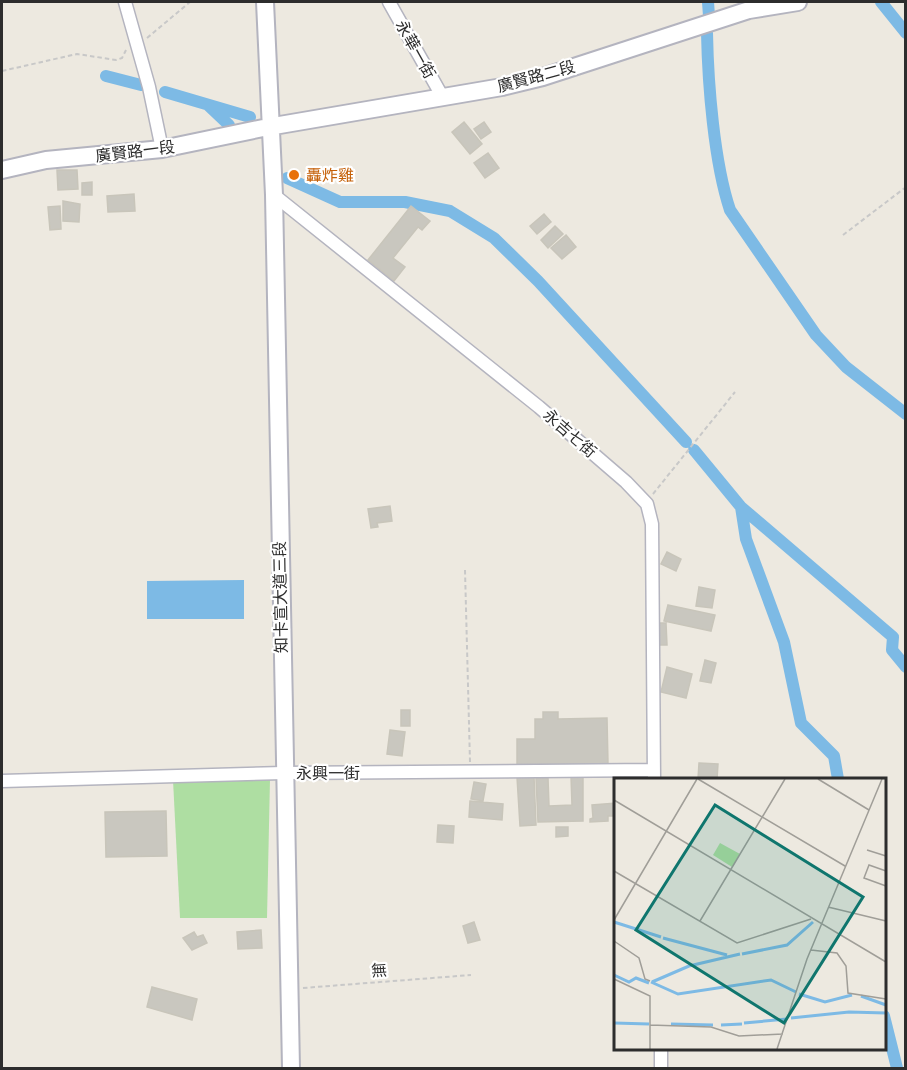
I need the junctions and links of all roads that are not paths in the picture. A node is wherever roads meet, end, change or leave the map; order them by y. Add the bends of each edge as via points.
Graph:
1 (125, 2) edge
2 (265, 2) edge
3 (389, 2) edge
4 (798, 2) edge
5 (442, 96) junction
6 (268, 127) junction
7 (162, 149) junction
8 (2, 170) edge
9 (274, 195) junction
10 (283, 773) junction
11 (654, 774) edge
12 (2, 782) edge
13 (661, 1049) edge
14 (291, 1068) edge
15 (662, 1068) edge

1 - 7 street
2 - 6 street, 知卡宣大道三段
3 - 5 street, 永華一街
4 - 5 street, 廣賢路二段 via 749,10 543,77
5 - 6 street, 廣賢路二段
6 - 7 street, 廣賢路一段
6 - 9 street, 知卡宣大道三段
7 - 8 street, 廣賢路一段 via 46,160
9 - 10 street, 知卡宣大道三段
9 - 11 street, 永吉七街 via 539,407 627,482 646,504 652,524
10 - 11 street, 永興一街
10 - 12 street, 永興一街
10 - 14 street, 知卡宣大道三段
13 - 15 street

